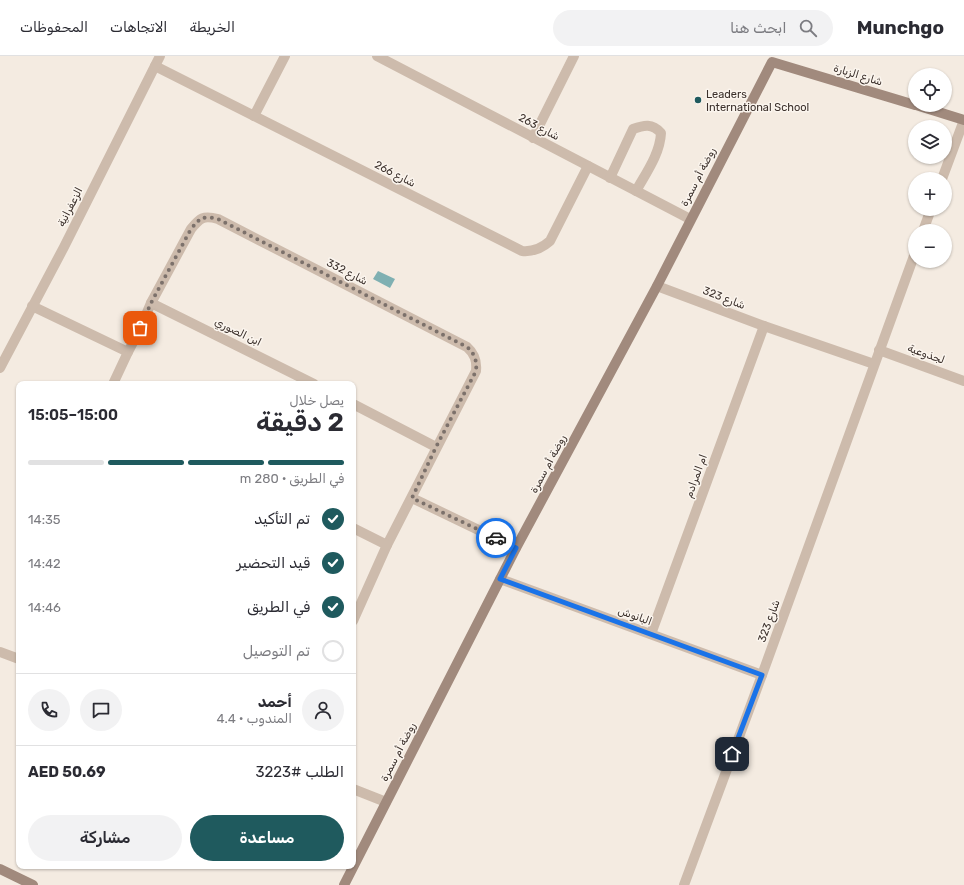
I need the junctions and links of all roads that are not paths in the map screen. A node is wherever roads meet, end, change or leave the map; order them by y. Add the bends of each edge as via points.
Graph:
1 (160, 56) edge
2 (285, 56) edge
3 (377, 56) edge
4 (574, 56) edge
5 (773, 59) edge
6 (155, 66) junction
7 (908, 103) edge
8 (938, 112) edge
9 (254, 116) junction
10 (964, 120) edge
11 (534, 138) junction
12 (588, 166) junction
13 (945, 172) edge
14 (610, 178) junction
15 (636, 191) junction
16 (690, 219) junction
17 (909, 268) edge
18 (657, 286) junction
19 (151, 303) junction
20 (32, 306) junction
21 (764, 326) junction
22 (879, 350) junction
23 (128, 352) junction
24 (874, 364) junction
25 (0, 368) edge
26 (114, 381) edge
27 (308, 381) edge
28 (964, 381) edge
29 (356, 406) edge
30 (436, 447) junction
31 (412, 498) junction
32 (356, 530) edge
33 (387, 545) junction
34 (516, 548) junction
35 (500, 579) junction
36 (356, 613) edge
37 (651, 634) junction
38 (0, 652) edge
39 (16, 658) edge
40 (762, 675) junction
41 (356, 790) edge
42 (386, 802) junction
43 (356, 861) edge
44 (0, 869) edge
45 (352, 869) edge
46 (33, 885) edge
47 (344, 885) edge
48 (684, 885) edge

1 - 6 street, الزعفرانية
2 - 9 street
3 - 11 street, شارع 263
4 - 11 street
5 - 7 street, شارع الزبارة
5 - 16 street, روضة أم سمرة
6 - 9 street, شارع 266
6 - 20 street, الزعفرانية
8 - 10 street, شارع الزبارة
9 - 12 street, شارع 266 via 522,251 537,250 550,241
10 - 13 street
11 - 12 street, شارع 263
12 - 14 street, شارع 263
14 - 15 street, شارع 263
14 - 15 street via 633,129 651,125 661,133 660,140 656,154
15 - 16 street, شارع 263
16 - 18 street, روضة أم سمرة
17 - 22 street, شارع 323
18 - 21 street, شارع 323
18 - 34 street, روضة أم سمرة
19 - 23 street, شارع 332
19 - 27 street, ابن الصوري
19 - 30 street, شارع 332 via 191,229 199,219 208,216 218,219 472,351 476,359 476,371
20 - 23 street
20 - 25 street, الزعفرانية
21 - 24 street, شارع 323
21 - 37 street, ام المرادم
22 - 24 street, شارع 323
22 - 28 street, لجذوعية
23 - 26 street, شارع 332
24 - 40 street, شارع 323
29 - 30 street
30 - 31 street, شارع 332
31 - 33 street, شارع 332
31 - 34 street
32 - 33 street
33 - 36 street, شارع 332
34 - 35 street, روضة أم سمرة
35 - 37 street, البانوش
35 - 42 street, روضة أم سمرة
37 - 40 street, البانوش
38 - 39 street
40 - 48 street, شارع 323
41 - 42 street
42 - 43 street, روضة أم سمرة
44 - 46 street
45 - 47 street, روضة أم سمرة

